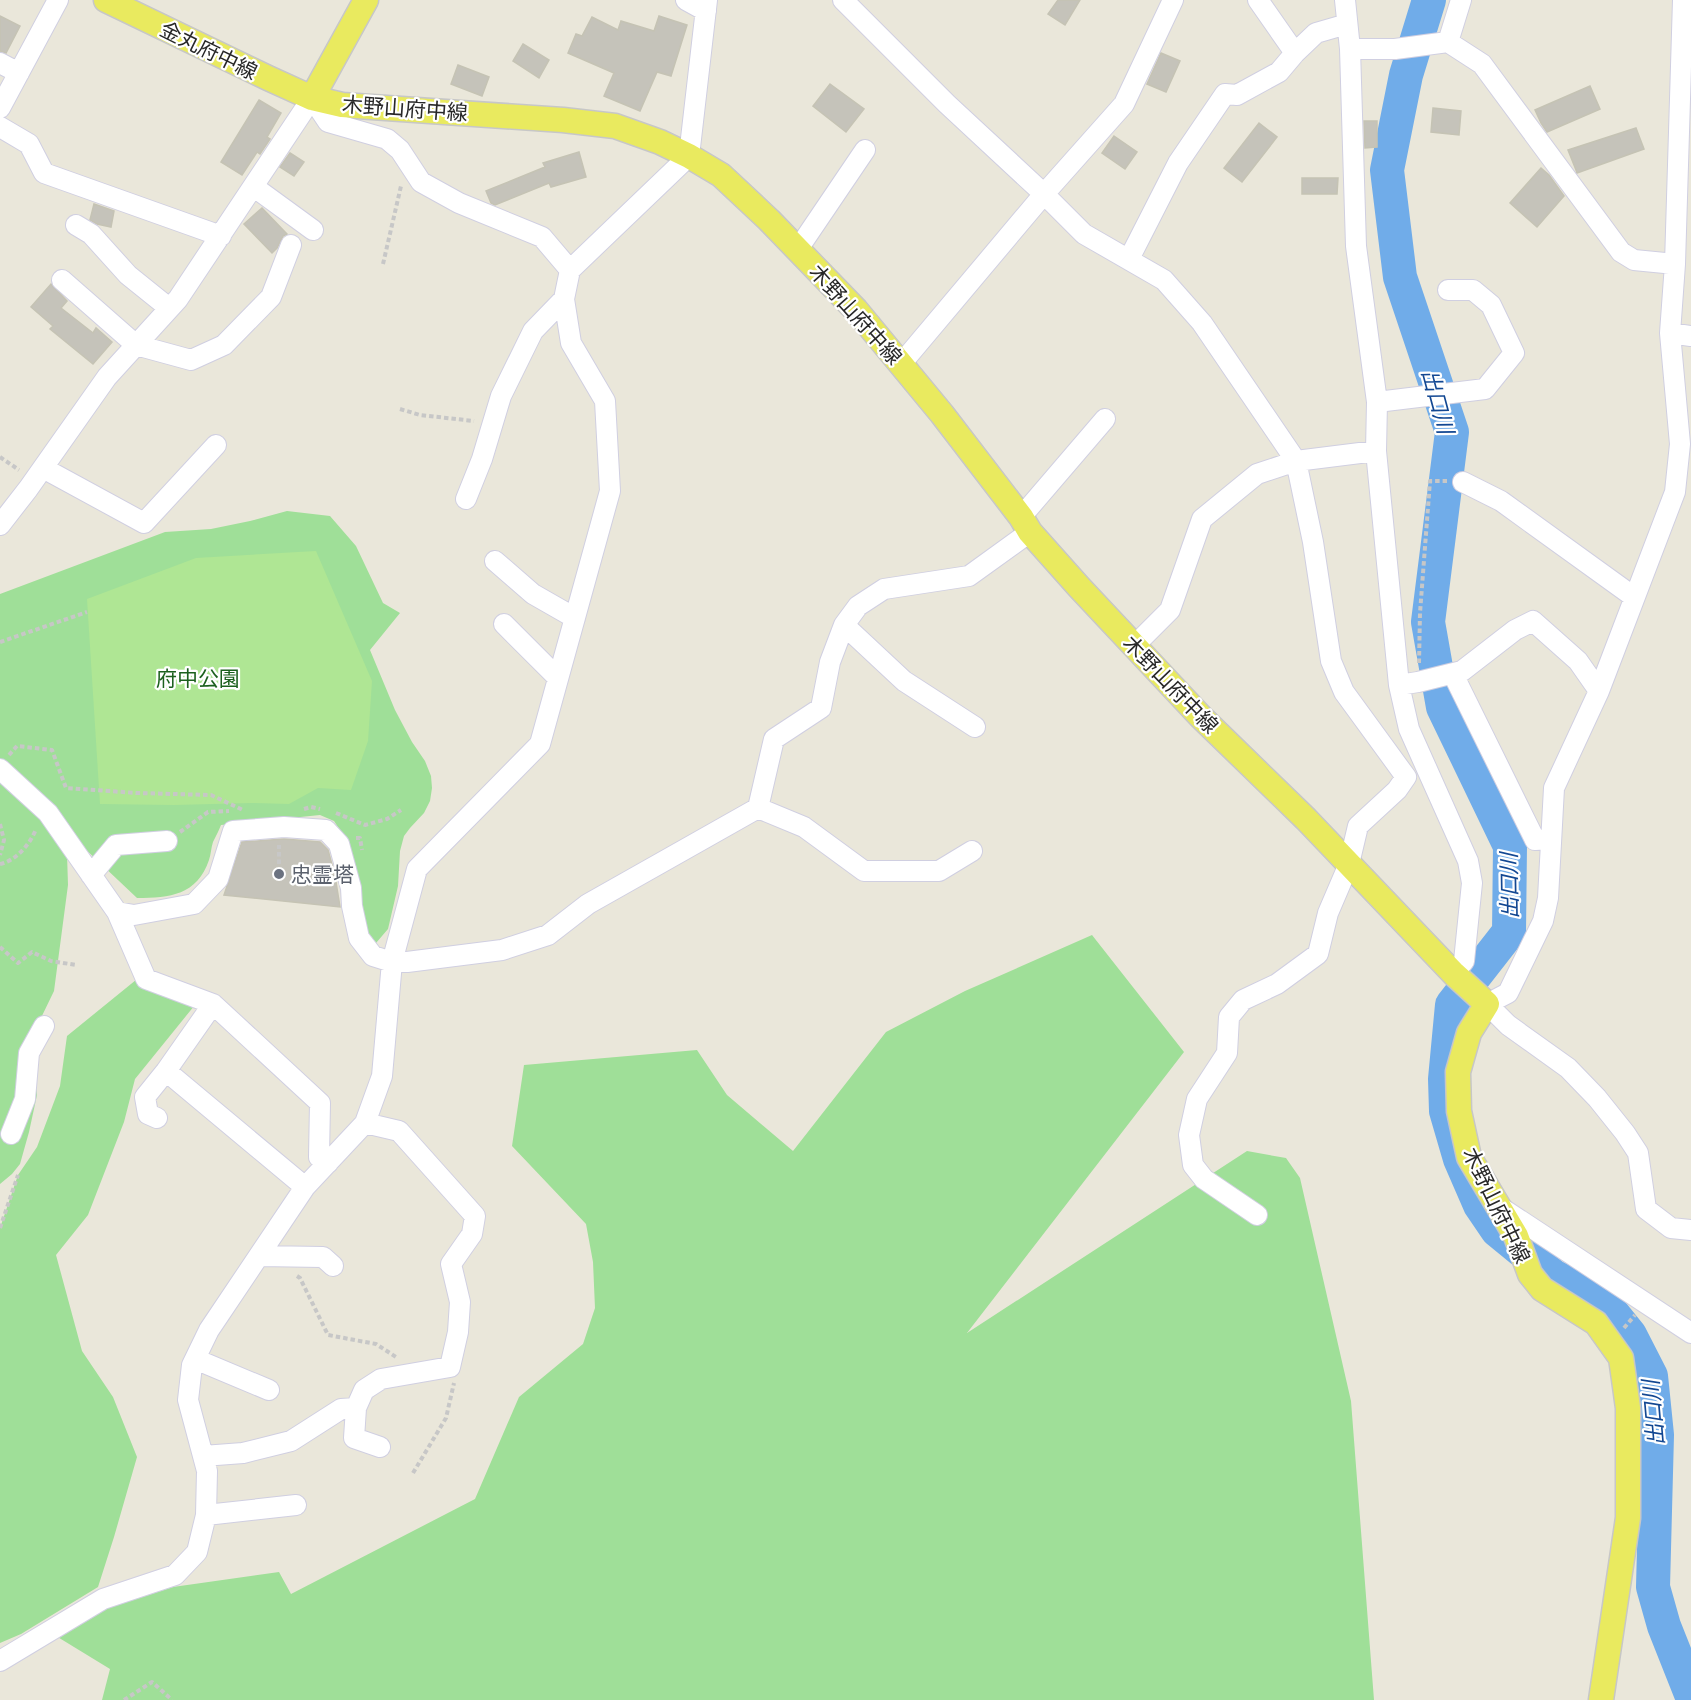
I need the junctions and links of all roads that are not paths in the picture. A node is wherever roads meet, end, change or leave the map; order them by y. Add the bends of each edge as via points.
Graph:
1 (58, 0) edge
2 (106, 0) edge
3 (366, 0) edge
4 (686, 0) edge
5 (1173, 0) edge
6 (1258, 0) edge
7 (1345, 0) edge
8 (1461, 0) edge
9 (1683, 0) edge
10 (849, 2) edge
11 (707, 6) edge
12 (1347, 24) junction
13 (1448, 42) junction
14 (1350, 50) junction
15 (1295, 53) junction
16 (0, 63) edge
17 (19, 73) junction
18 (312, 98) junction
19 (0, 108) edge
20 (0, 127) edge
21 (865, 150) dead end
22 (689, 156) junction
23 (254, 187) junction
24 (1044, 194) junction
25 (76, 225) dead end
26 (313, 230) dead end
27 (221, 236) junction
28 (291, 245) dead end
29 (798, 249) junction
30 (1129, 260) junction
31 (1675, 264) junction
32 (570, 270) junction
33 (62, 280) dead end
34 (1448, 290) dead end
35 (564, 299) junction
36 (169, 308) junction
37 (1670, 333) junction
38 (1691, 336) edge
39 (136, 345) junction
40 (901, 364) junction
41 (1377, 402) junction
42 (1104, 419) dead end
43 (216, 445) dead end
44 (1376, 451) junction
45 (1296, 461) junction
46 (43, 468) junction
47 (1462, 482) dead end
48 (466, 499) dead end
49 (0, 525) edge
50 (1026, 525) junction
51 (495, 561) dead end
52 (1635, 597) junction
53 (575, 618) junction
54 (504, 624) dead end
55 (844, 625) junction
56 (1134, 646) junction
57 (1453, 674) junction
58 (558, 678) junction
59 (1398, 685) junction
60 (1599, 691) junction
61 (975, 728) dead end
62 (3, 764) edge
63 (758, 808) junction
64 (1551, 839) junction
65 (167, 841) road end
66 (972, 851) dead end
67 (1349, 864) junction
68 (91, 875) junction
69 (117, 912) junction
70 (392, 962) junction
71 (1454, 974) junction
72 (1484, 1002) junction
73 (213, 1004) junction
74 (44, 1026) dead end
75 (166, 1071) junction
76 (157, 1118) dead end
77 (365, 1122) junction
78 (11, 1134) dead end
79 (328, 1163) junction
80 (305, 1188) junction
81 (1496, 1204) junction
82 (1257, 1215) dead end
83 (1691, 1230) edge
84 (259, 1256) junction
85 (333, 1266) dead end
86 (1688, 1326) edge
87 (195, 1359) junction
88 (269, 1390) dead end
89 (356, 1408) junction
90 (380, 1446) dead end
91 (203, 1456) junction
92 (296, 1504) dead end
93 (206, 1515) junction
94 (0, 1661) edge
95 (1601, 1700) edge

1 - 17 street
2 - 18 main road, 金丸府中線
3 - 18 main road, 木野山府中線
4 - 11 street
5 - 24 street via 1124,104
6 - 15 street
7 - 12 street
8 - 13 street
9 - 31 street
10 - 24 street via 947,104
11 - 22 street
12 - 14 street
12 - 15 street via 1316,33
13 - 14 street
13 - 31 street via 1482,64 1621,252 1634,260
14 - 41 street via 1356,246
15 - 30 street via 1279,72 1237,95 1225,94 1178,163
16 - 17 street
17 - 19 street
18 - 22 main road, 木野山府中線 via 342,105 615,126
18 - 23 street
18 - 32 street via 328,122 387,139 400,150 421,182 459,203 542,237
20 - 27 street via 29,144 44,173
21 - 29 street
22 - 29 main road, 木野山府中線 via 721,174
22 - 32 street
23 - 26 street
23 - 27 street
24 - 30 street via 1084,234
24 - 40 street
25 - 36 street via 91,234 128,275
27 - 36 street
28 - 39 street via 271,297 224,345 191,360
29 - 40 main road, 木野山府中線
30 - 45 street via 1164,280 1203,323
31 - 37 street
32 - 35 street
33 - 39 street
34 - 41 street via 1473,290 1491,305 1514,354 1485,389
35 - 48 street via 533,331 501,396
35 - 53 street via 571,343 605,401 610,491
36 - 39 street
37 - 38 street
37 - 52 street via 1680,444 1675,492
39 - 46 street via 107,377
40 - 50 main road, 木野山府中線
41 - 44 street
42 - 50 street
43 - 46 street via 144,523
44 - 45 street
44 - 59 street
45 - 56 street via 1257,474 1202,519 1170,610
45 - 67 street via 1331,662 1344,692 1406,777 1358,826
46 - 49 street
47 - 52 street via 1501,501
50 - 55 street via 969,576 884,589 858,606
50 - 56 main road, 木野山府中線
51 - 53 street via 533,594
52 - 60 street
53 - 58 street
54 - 58 street
55 - 61 street via 904,681
55 - 63 street via 830,662 822,708 774,739
56 - 67 main road, 木野山府中線
57 - 59 street
57 - 60 street via 1533,621 1578,662
57 - 64 street via 1535,840
58 - 70 street via 540,744 417,869
59 - 71 street via 1409,729 1468,861 1472,883 1464,961
60 - 64 street via 1554,788
62 - 68 street via 48,813
63 - 66 street via 804,827 864,872 939,871
63 - 70 street via 588,904 548,935 502,950
64 - 72 street via 1543,921 1508,993
65 - 68 street via 116,845
67 - 71 main road, 木野山府中線
67 - 82 street via 1328,913 1318,954 1277,984 1242,1000 1229,1017 1227,1053 1197,1099 1189,1135 1193,1166 1203,1179
68 - 69 street
69 - 70 street via 134,915 195,904 218,879 233,831 284,827 326,830 339,844 359,938 373,956
69 - 73 street via 146,979
70 - 77 street via 382,1076
71 - 72 main road, 木野山府中線
72 - 81 main road, 木野山府中線 via 1469,1033 1458,1072 1459,1111 1469,1157
72 - 83 street via 1508,1025 1568,1068 1625,1133 1638,1153 1646,1209 1671,1228
73 - 75 street
73 - 79 street via 320,1103 319,1157
74 - 78 street via 28,1053 25,1099
75 - 76 street via 144,1096 148,1114
75 - 80 street
77 - 79 street
77 - 89 street via 399,1131 475,1216 472,1234 451,1264 460,1302 450,1366 381,1379 364,1390
79 - 80 street
80 - 84 street
81 - 86 street via 1646,1304
81 - 95 main road, 木野山府中線 via 1516,1236 1530,1274 1542,1289 1596,1323 1621,1358 1628,1408 1628,1518
84 - 85 street via 323,1257
84 - 87 street via 209,1330
87 - 88 street
87 - 91 street via 188,1400
89 - 90 street via 354,1438
89 - 91 street via 341,1409 291,1441 243,1453
91 - 93 street via 207,1471
92 - 93 street
93 - 94 street via 197,1552 175,1575 103,1599

